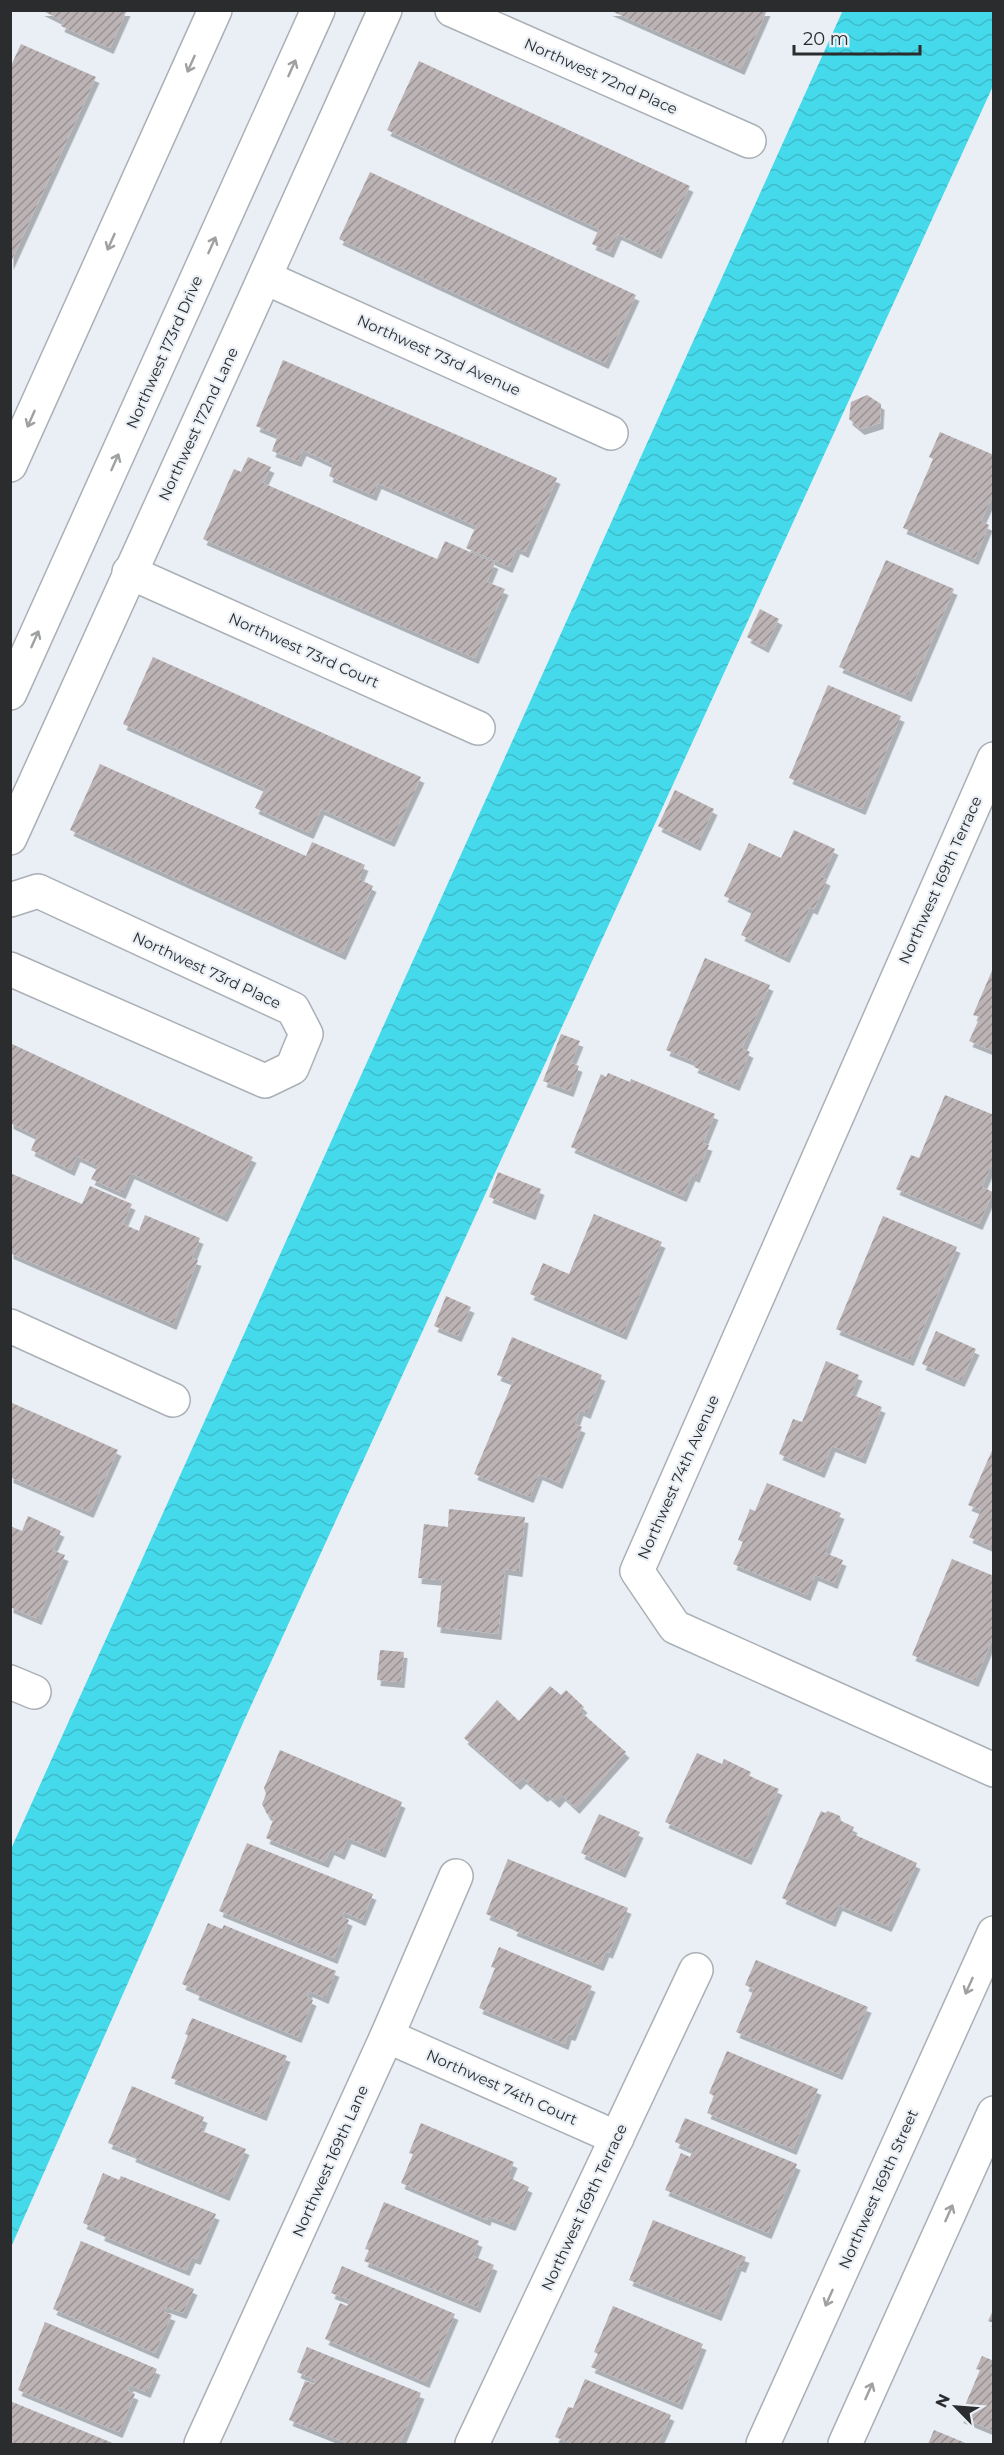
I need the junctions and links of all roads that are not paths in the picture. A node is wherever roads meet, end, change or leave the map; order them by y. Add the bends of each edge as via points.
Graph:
1 (215, 10) edge
2 (318, 10) edge
3 (385, 10) edge
4 (452, 10) edge
5 (749, 141) dead end
6 (266, 278) junction
7 (611, 433) dead end
8 (10, 465) edge
9 (129, 572) junction
10 (10, 693) edge
11 (478, 728) dead end
12 (993, 759) edge
13 (10, 838) edge
14 (10, 900) edge
15 (10, 969) edge
16 (887, 1002) joint
17 (10, 1326) edge
18 (173, 1400) dead end
19 (993, 1770) edge
20 (456, 1876) dead end
21 (993, 1933) edge
22 (696, 1970) dead end
23 (387, 2036) junction
24 (993, 2113) edge
25 (617, 2138) junction
26 (201, 2445) edge
27 (472, 2445) edge
28 (763, 2445) edge
29 (844, 2445) edge

1 -> 8 street
10 -> 2 street, Northwest 173rd Drive
3 - 6 street, Northwest 172nd Lane
4 - 5 street, Northwest 72nd Place
6 - 7 street, Northwest 73rd Avenue
6 - 9 street, Northwest 172nd Lane
9 - 11 street, Northwest 73rd Court
9 - 13 street, Northwest 172nd Lane
12 - 16 street, Northwest 169th Terrace
14 - 15 street, Northwest 73rd Place via 38,891 293,1010 306,1034 292,1068 265,1081
16 - 19 street, Northwest 74th Avenue via 637,1571 675,1627
17 - 18 street
20 - 23 street, Northwest 169th Lane
21 -> 28 street, Northwest 169th Street
22 - 25 street, Northwest 169th Terrace
23 - 25 street, Northwest 74th Court
23 - 26 street, Northwest 169th Lane
29 -> 24 street
25 - 27 street, Northwest 169th Terrace

